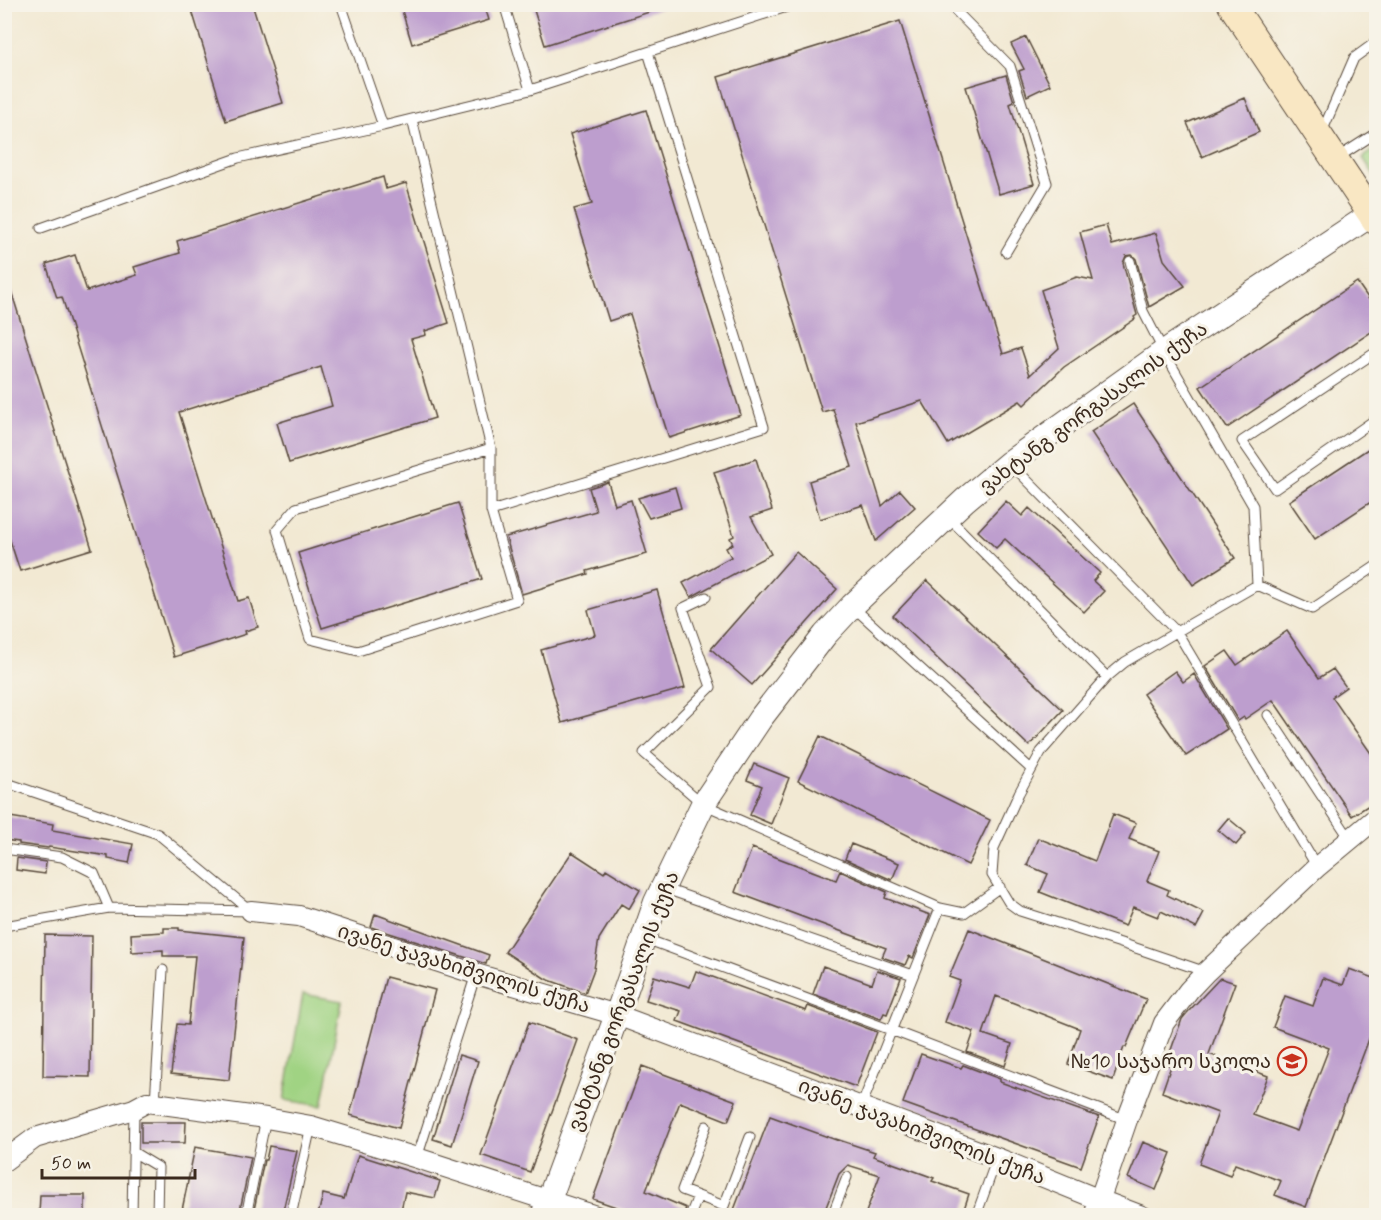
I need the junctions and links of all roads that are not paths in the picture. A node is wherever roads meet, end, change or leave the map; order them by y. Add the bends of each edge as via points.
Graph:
1 (341, 4) edge
2 (504, 4) edge
3 (796, 4) edge
4 (949, 4) edge
5 (1231, 4) edge
6 (1377, 42) edge
7 (648, 52) junction
8 (530, 90) junction
9 (412, 118) junction
10 (382, 126) junction
11 (1377, 133) edge
12 (1320, 137) junction
13 (1335, 159) junction
14 (1374, 217) edge
15 (41, 228) dead end
16 (1006, 252) dead end
17 (1130, 261) dead end
18 (1164, 351) junction
19 (1377, 352) edge
20 (1377, 419) edge
21 (491, 448) junction
22 (1010, 463) junction
23 (491, 511) junction
24 (948, 517) junction
25 (1377, 566) edge
26 (1257, 585) junction
27 (706, 597) dead end
28 (852, 606) junction
29 (1177, 632) junction
30 (1107, 677) junction
31 (1268, 715) dead end
32 (1031, 769) junction
33 (4, 782) edge
34 (703, 804) junction
35 (1377, 818) edge
36 (1350, 839) junction
37 (4, 849) edge
38 (1317, 867) junction
39 (1000, 887) junction
40 (663, 888) junction
41 (109, 908) junction
42 (940, 908) junction
43 (251, 911) junction
44 (4, 926) edge
45 (644, 938) junction
46 (163, 970) dead end
47 (1206, 972) junction
48 (476, 974) junction
49 (913, 975) junction
50 (617, 1015) junction
51 (891, 1030) junction
52 (155, 1103) junction
53 (861, 1107) junction
54 (134, 1109) junction
55 (266, 1118) junction
56 (1127, 1120) junction
57 (311, 1126) junction
58 (706, 1126) dead end
59 (750, 1137) dead end
60 (133, 1152) junction
61 (417, 1158) junction
62 (997, 1158) junction
63 (4, 1161) edge
64 (847, 1177) dead end
65 (698, 1196) junction
66 (546, 1208) edge
67 (1097, 1208) edge
68 (132, 1215) edge
69 (157, 1215) edge
70 (246, 1215) edge
71 (291, 1215) edge
72 (596, 1215) edge
73 (690, 1215) edge
74 (832, 1215) edge
75 (976, 1215) edge
76 (1142, 1215) edge

1 - 10 lane
2 - 8 lane
3 - 7 lane
4 - 16 lane via 1010,66 1047,183
5 - 12 main road
6 - 12 lane via 1354,58
7 - 8 lane
7 - 23 lane via 764,428
8 - 9 lane
9 - 10 lane
9 - 21 lane
10 - 15 lane via 238,158
11 - 13 lane
12 - 13 main road
13 - 14 main road
14 - 18 street, ვახტანგ გორგასალის ქუჩა
17 - 18 lane via 1143,311
18 - 22 street, ვახტანგ გორგასალის ქუჩა
18 - 26 lane via 1252,506
19 - 20 lane via 1242,441 1275,489
21 - 23 lane
21 - 23 lane via 296,508 277,530 310,639 358,651 516,600
22 - 24 street, ვახტანგ გორგასალის ქუჩა
22 - 29 lane
24 - 28 street, ვახტანგ გორგასალის ქუჩა
24 - 30 lane
25 - 26 lane via 1312,609
26 - 29 lane
27 - 34 lane via 683,608 711,687 644,753
28 - 32 lane
28 - 34 street, ვახტანგ გორგასალის ქუჩა via 760,719
29 - 30 lane
29 - 38 lane
30 - 32 lane via 1041,752
31 - 36 lane
32 - 39 lane via 994,848 992,875
33 - 43 lane via 158,834
34 - 40 street, ვახტანგ გორგასალის ქუჩა
34 - 42 lane
35 - 36 street
36 - 38 street
37 - 41 lane via 62,857 94,873
38 - 47 street
39 - 42 lane via 964,913
39 - 47 lane via 1009,903 1020,911
40 - 45 street, ვახტანგ გორგასალის ქუჩა
40 - 49 lane
41 - 43 lane, ივანე ჯავახიშვილის ქუჩა
41 - 44 lane, ივანე ჯავახიშვილის ქუჩა
42 - 49 lane
43 - 48 street, ივანე ჯავახიშვილის ქუჩა via 299,916
45 - 50 street, ვახტანგ გორგასალის ქუჩა
45 - 51 lane
46 - 52 lane
47 - 56 street via 1164,1023
48 - 50 street, ივანე ჯავახიშვილის ქუჩა
48 - 61 lane
49 - 51 lane
50 - 53 street, ივანე ჯავახიშვილის ქუჩა
50 - 66 street, ვახტანგ გორგასალის ქუჩა
51 - 53 lane
51 - 56 lane
52 - 54 street via 147,1102
52 - 55 street
53 - 62 street, ივანე ჯავახიშვილის ქუჩა
54 - 60 lane
54 - 63 street via 35,1138
55 - 57 street
55 - 70 lane
56 - 67 street
57 - 61 street
57 - 71 lane
58 - 65 lane via 682,1190
59 - 65 lane via 724,1206
60 - 68 lane
60 - 69 lane via 158,1167
61 - 66 street
62 - 67 street, ივანე ჯავახიშვილის ქუჩა
62 - 75 lane
64 - 74 lane
65 - 73 lane
66 - 72 street
67 - 76 street, ივანე ჯავახიშვილის ქუჩა

